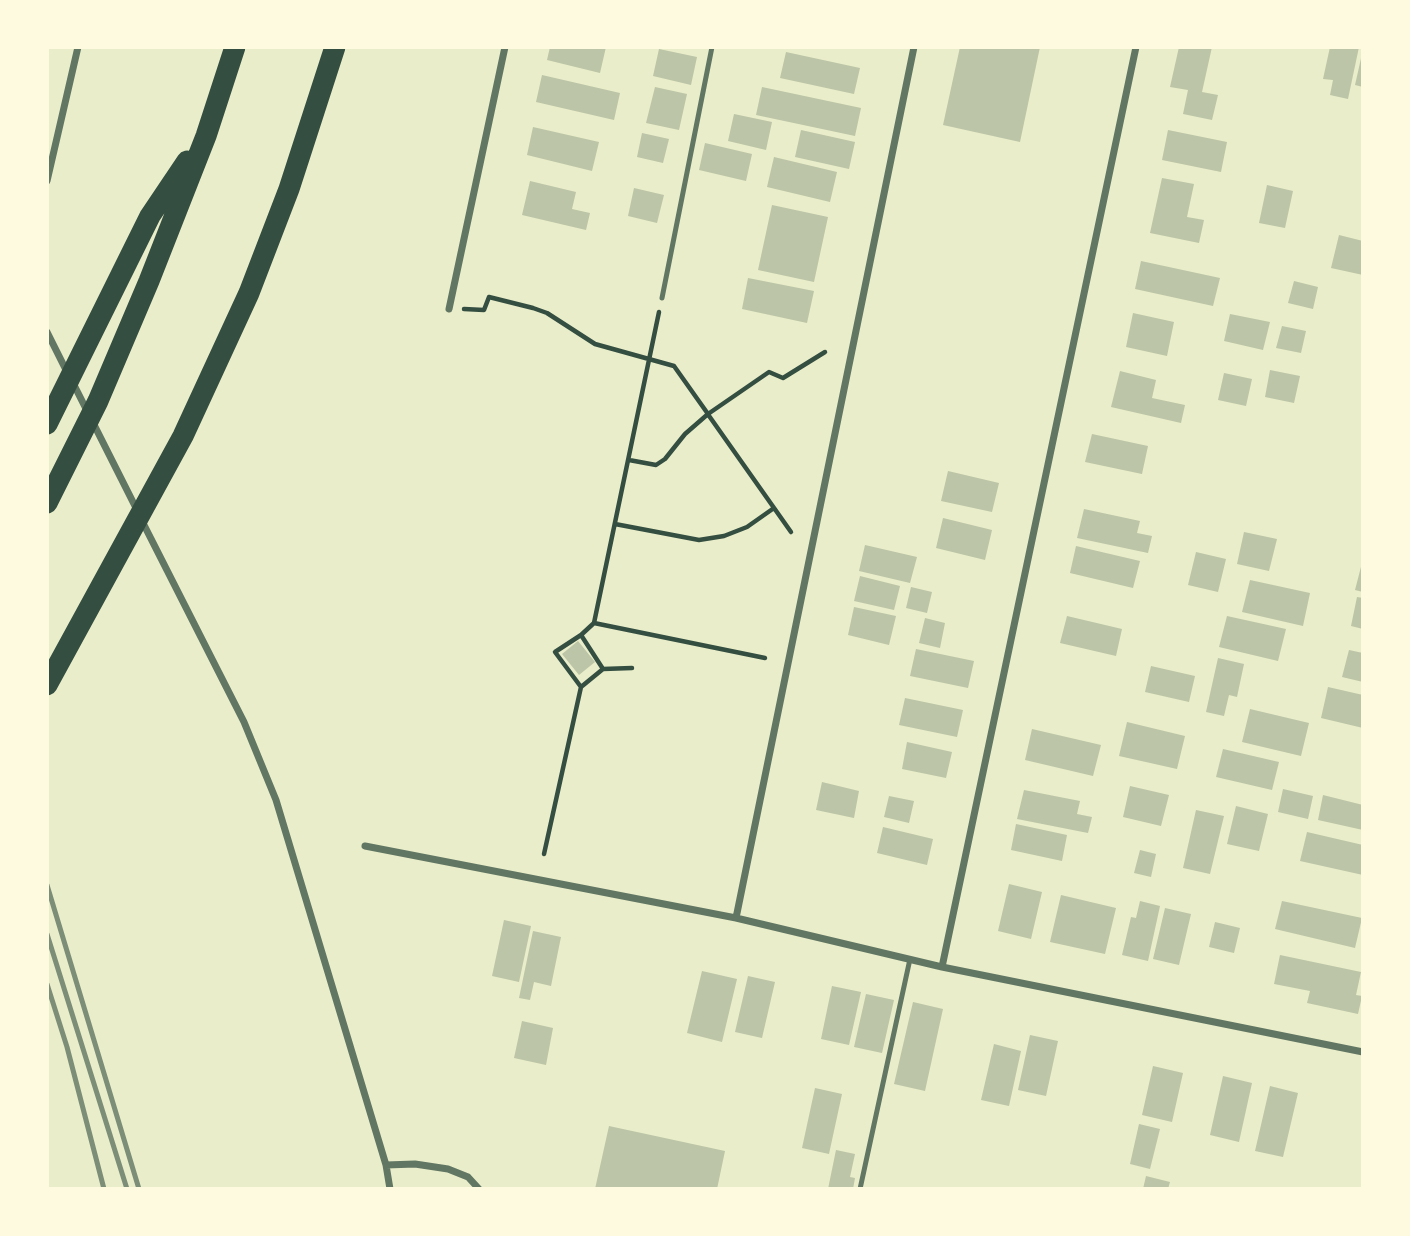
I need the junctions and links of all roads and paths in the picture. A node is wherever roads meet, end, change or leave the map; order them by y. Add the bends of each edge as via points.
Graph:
1 (78, 47) edge
2 (234, 47) edge
3 (335, 47) edge
4 (505, 47) edge
5 (712, 47) edge
6 (914, 47) edge
7 (1136, 47) edge
8 (209, 127) junction
9 (47, 181) edge
10 (662, 298) joint
11 (449, 309) joint
12 (47, 332) edge
13 (825, 352) dead end
14 (650, 361) junction
15 (708, 414) junction
16 (47, 424) edge
17 (629, 460) junction
18 (47, 503) edge
19 (774, 509) junction
20 (615, 524) junction
21 (792, 532) dead end
22 (594, 623) junction
23 (581, 635) junction
24 (765, 658) dead end
25 (632, 668) dead end
26 (603, 669) junction
27 (47, 685) edge
28 (581, 687) junction
29 (365, 846) dead end
30 (544, 854) dead end
31 (736, 918) junction
32 (910, 959) junction
33 (942, 967) junction
34 (1363, 1052) edge
35 (386, 1165) junction
36 (390, 1189) edge
37 (479, 1189) edge
38 (860, 1189) edge

1 - 9 street
2 - 8 highway
3 - 27 highway via 249,293 183,436
4 - 11 street
5 - 10 lane
6 - 31 street
7 - 33 street
8 - 16 highway via 150,216
8 - 18 highway via 98,401
10 - 14 path
11 - 14 path via 484,310 489,297 514,303 547,313 595,344
12 - 35 street via 244,722 276,800
13 - 15 path via 783,378 769,372
14 - 15 path via 674,366
14 - 17 path
15 - 17 path via 656,465
15 - 19 path
17 - 20 path
19 - 20 path via 747,527 699,540
19 - 21 path
20 - 22 path
22 - 23 path
22 - 24 path
23 - 26 path
23 - 28 path via 555,652
25 - 26 path
26 - 28 path
28 - 30 path
29 - 31 street
31 - 32 street
32 - 33 street
32 - 38 lane
33 - 34 street
35 - 36 street
35 - 37 street via 448,1169 468,1177

